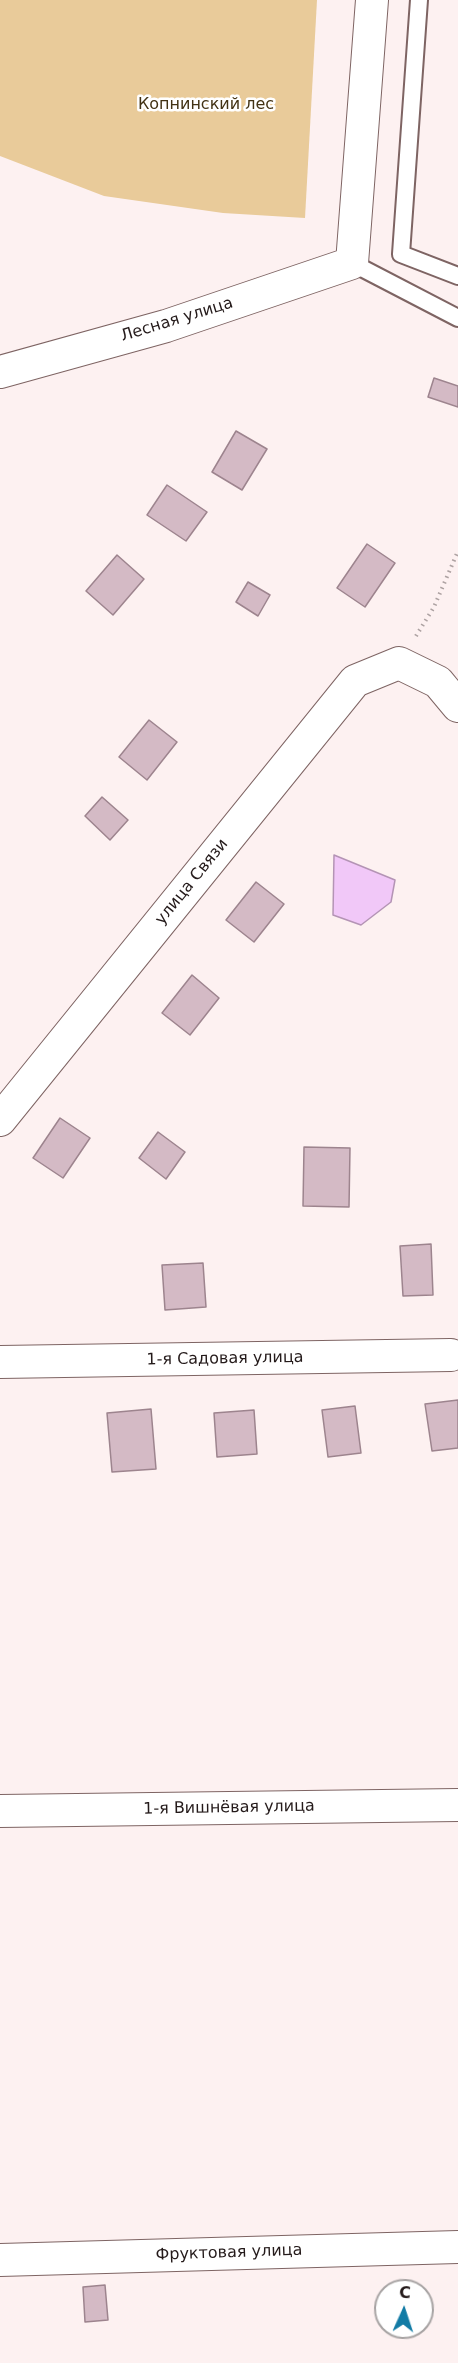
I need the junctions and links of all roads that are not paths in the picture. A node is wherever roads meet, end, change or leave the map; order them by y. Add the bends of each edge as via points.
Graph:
1 (372, 0) edge
2 (419, 0) edge
3 (352, 263) junction
4 (458, 276) edge
5 (458, 318) edge
6 (0, 372) edge
7 (458, 706) edge
8 (0, 1120) edge
9 (451, 1355) dead end
10 (0, 1362) edge
11 (458, 1805) edge
12 (0, 1811) edge
13 (458, 2247) edge
14 (0, 2260) edge

1 - 3 street
2 - 4 lane via 401,254
3 - 5 lane
3 - 6 street, Лесная улица via 166,326
7 - 8 street, улица Связи via 438,682 399,663 355,681
9 - 10 street, 1-я Садовая улица
11 - 12 street, 1-я Вишнёвая улица
13 - 14 street, Фруктовая улица

